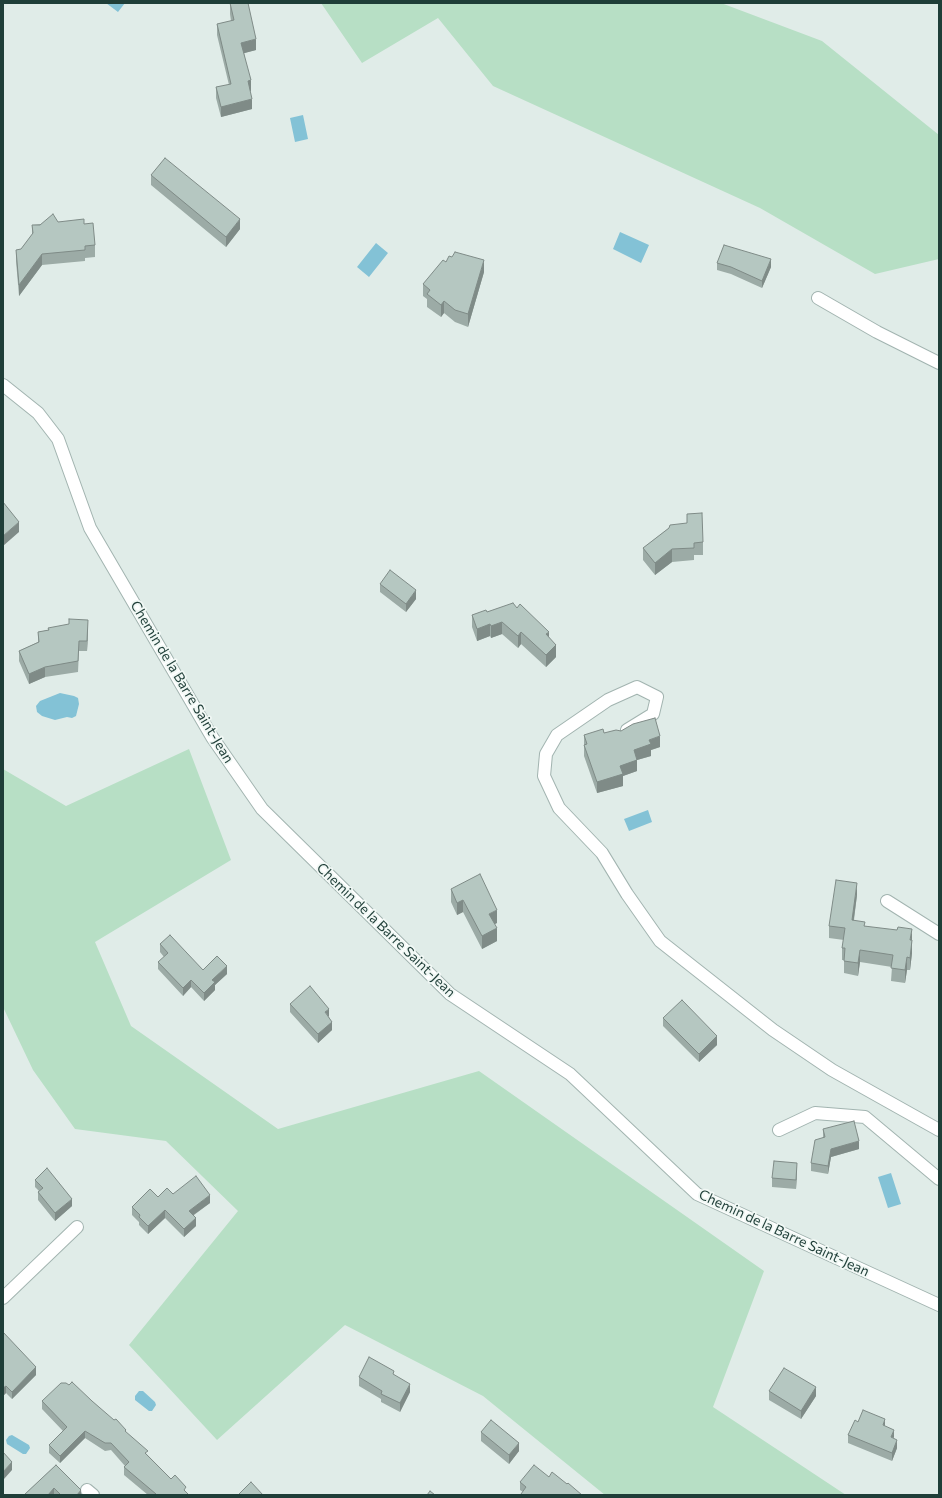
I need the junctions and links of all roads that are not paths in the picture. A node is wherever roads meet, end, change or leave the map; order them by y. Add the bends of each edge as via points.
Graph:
1 (818, 298) dead end
2 (939, 363) edge
3 (3, 385) edge
4 (620, 735) edge
5 (887, 901) dead end
6 (939, 934) edge
7 (778, 1130) dead end
8 (939, 1130) edge
9 (939, 1179) edge
10 (77, 1227) dead end
11 (3, 1298) edge
12 (939, 1305) edge

1 - 2 street via 877,332
3 - 12 street, Chemin de la Barre Saint-Jean via 38,413 58,439 90,528 212,737 262,809 450,994 570,1074 697,1194
4 - 8 street via 653,714 657,697 637,687 608,700 557,735 546,754 544,776 559,808 602,853 660,941 773,1030 832,1070
5 - 6 street
7 - 9 street via 815,1113 865,1117
10 - 11 street

